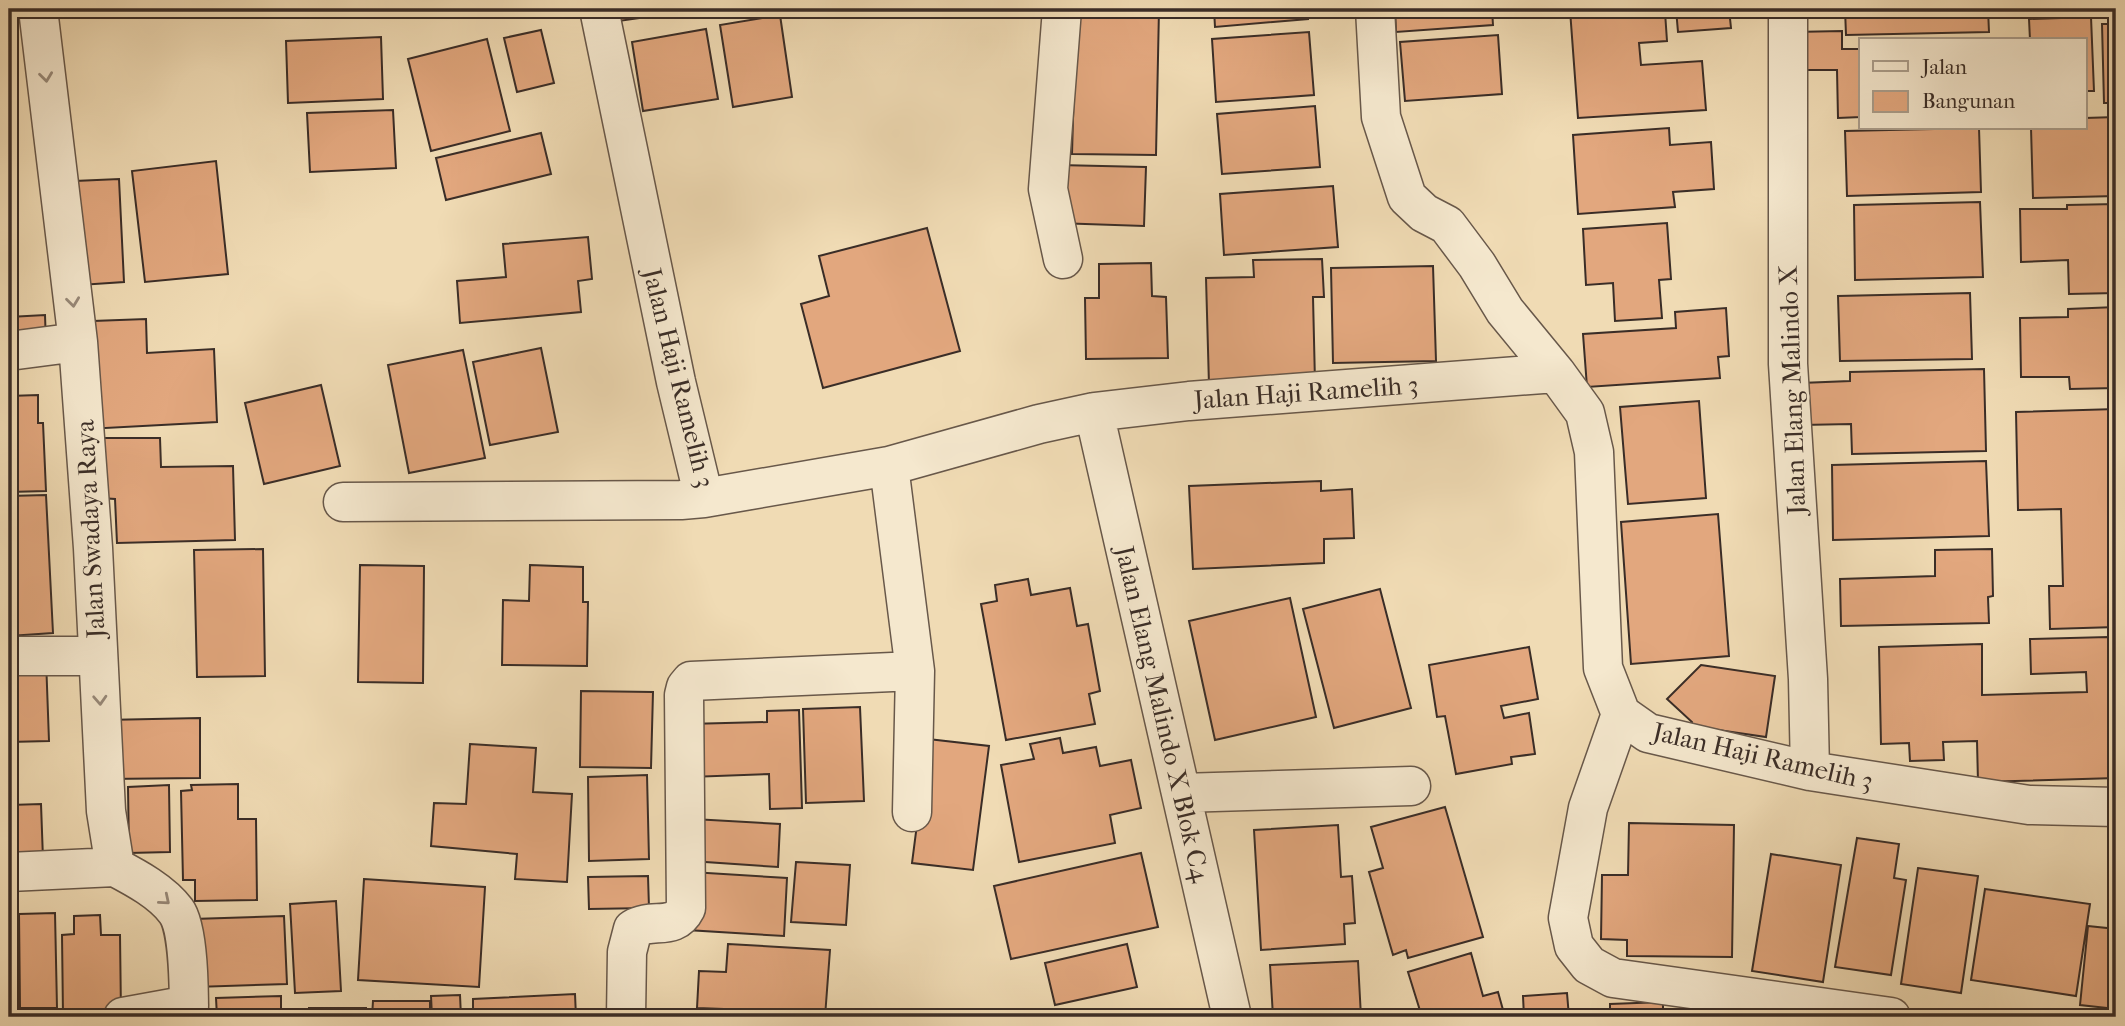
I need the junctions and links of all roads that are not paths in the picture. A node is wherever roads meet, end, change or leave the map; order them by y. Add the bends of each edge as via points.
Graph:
1 (38, 9) edge
2 (599, 9) edge
3 (1062, 9) edge
4 (1375, 9) edge
5 (1788, 9) edge
6 (1063, 259) dead end
7 (78, 342) junction
8 (9, 351) edge
9 (1556, 373) junction
10 (1094, 412) junction
11 (889, 466) junction
12 (704, 498) junction
13 (343, 502) dead end
14 (9, 656) edge
15 (97, 656) junction
16 (915, 671) junction
17 (1621, 714) junction
18 (1810, 771) junction
19 (1411, 786) dead end
20 (1181, 793) junction
21 (2116, 807) edge
22 (912, 812) dead end
23 (115, 867) junction
24 (9, 872) edge
25 (189, 1011) edge
26 (123, 1017) edge
27 (626, 1017) edge
28 (1232, 1017) edge
29 (1891, 1017) edge

1 -> 7 street, Jalan Swadaya Raya
2 - 12 street, Jalan Haji Ramelih 3
3 - 6 street via 1048,189
4 - 9 street via 1381,117 1407,197 1447,225 1505,311
5 - 18 street, Jalan Elang Malindo X via 1788,364
7 - 8 street
7 - 15 street, Jalan Swadaya Raya
9 - 10 street, Jalan Haji Ramelih 3
9 - 17 street, Jalan Haji Ramelih 3 via 1586,413 1594,452 1603,668
10 - 11 street, Jalan Haji Ramelih 3
10 - 20 street, Jalan Elang Malindo X Blok C4
11 - 12 street, Jalan Haji Ramelih 3
11 - 16 street
12 - 13 street
14 - 15 street
15 -> 23 street, Jalan Swadaya Raya via 106,811
16 - 22 street
16 - 27 street via 691,681 684,695 686,908 674,922 642,923 633,929 626,952
17 - 18 street, Jalan Haji Ramelih 3 via 1648,733
17 - 29 street via 1588,808 1568,918 1574,946 1589,965 1613,978
18 - 21 street, Jalan Haji Ramelih 3 via 2029,805
19 - 20 street
20 - 28 street, Jalan Elang Malindo X Blok C4
23 - 24 street
23 -> 25 street via 168,901 178,913 184,930
25 - 26 street

